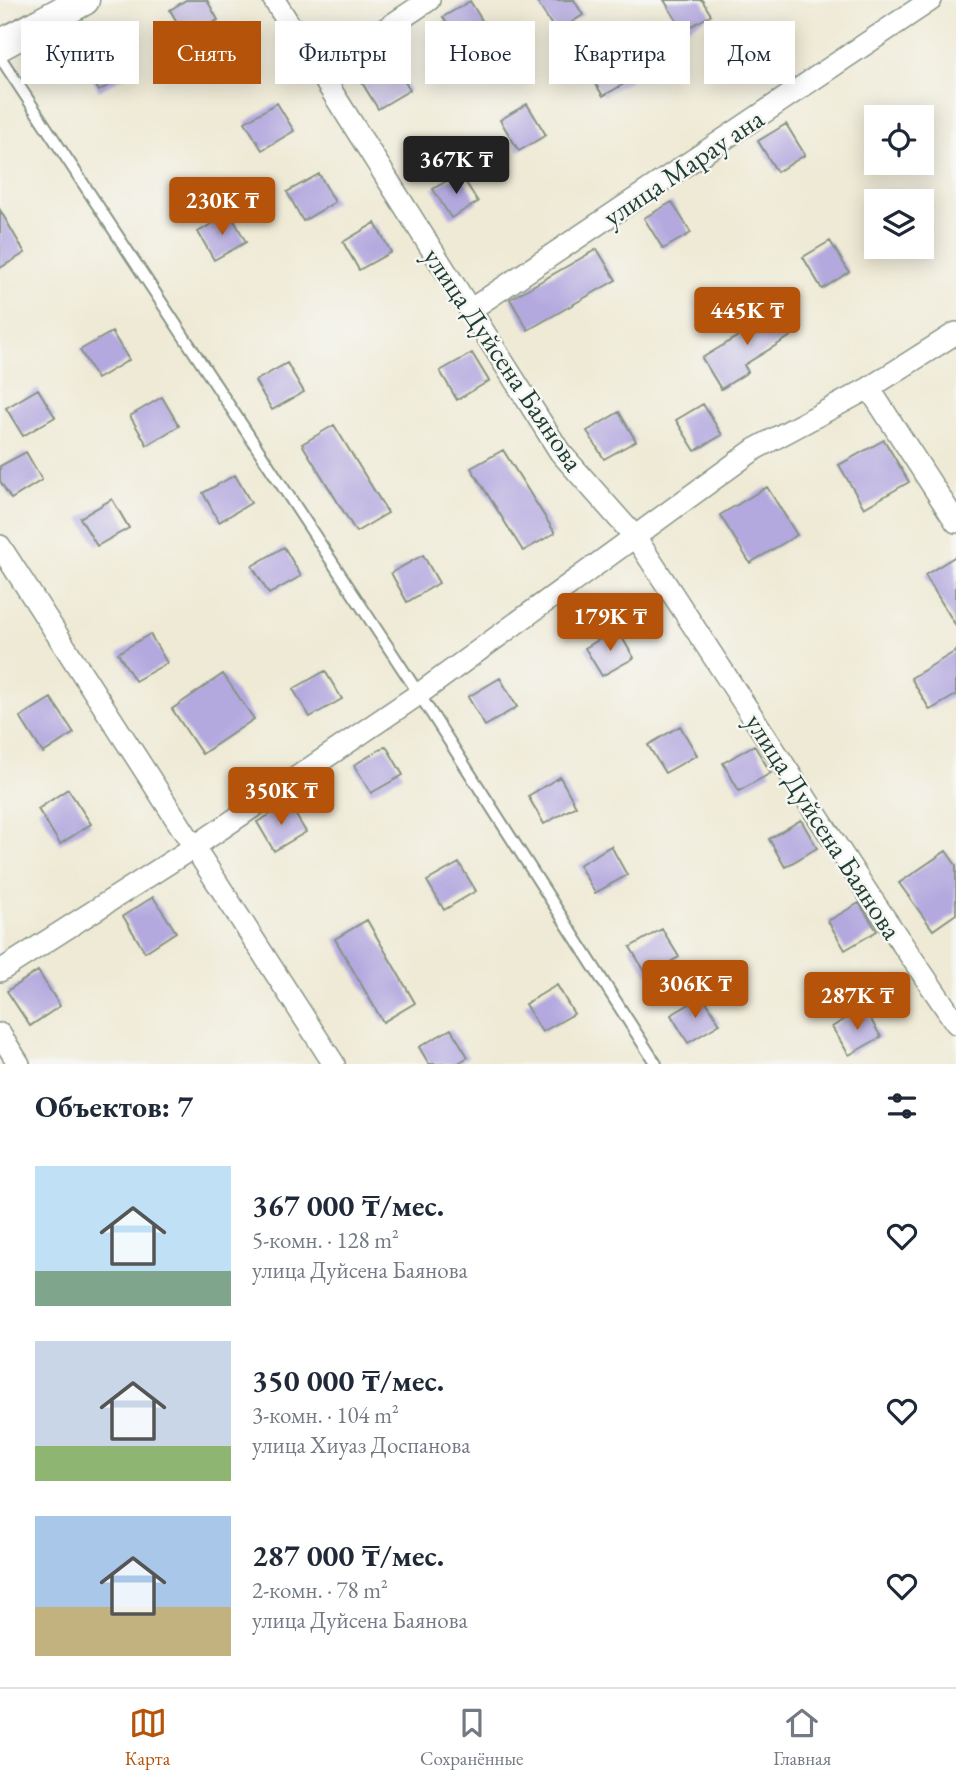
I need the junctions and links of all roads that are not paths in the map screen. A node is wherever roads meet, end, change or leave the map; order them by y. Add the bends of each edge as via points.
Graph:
1 (84, 0) edge
2 (274, 0) edge
3 (429, 0) edge
4 (932, 0) edge
5 (287, 21) edge
6 (397, 21) edge
7 (0, 45) edge
8 (0, 57) edge
9 (325, 84) edge
10 (470, 310) junction
11 (956, 333) edge
12 (869, 388) junction
13 (956, 522) edge
14 (636, 537) junction
15 (0, 546) edge
16 (419, 694) junction
17 (194, 847) junction
18 (0, 971) edge
19 (956, 1023) edge
20 (0, 1034) edge
21 (19, 1064) edge
22 (334, 1064) edge
23 (656, 1064) edge

1 - 7 street
2 - 5 street, улица Дуйсена Баянова
3 - 6 street
4 - 10 street, улица Марау ана
8 - 16 lane
9 - 10 street, улица Дуйсена Баянова
10 - 14 street, улица Дуйсена Баянова via 560,452
11 - 12 street
12 - 13 street
12 - 14 street via 755,449
14 - 16 street
14 - 19 street, улица Дуйсена Баянова
15 - 17 street
16 - 17 street
16 - 23 lane
17 - 18 street
17 - 22 street
20 - 21 street

